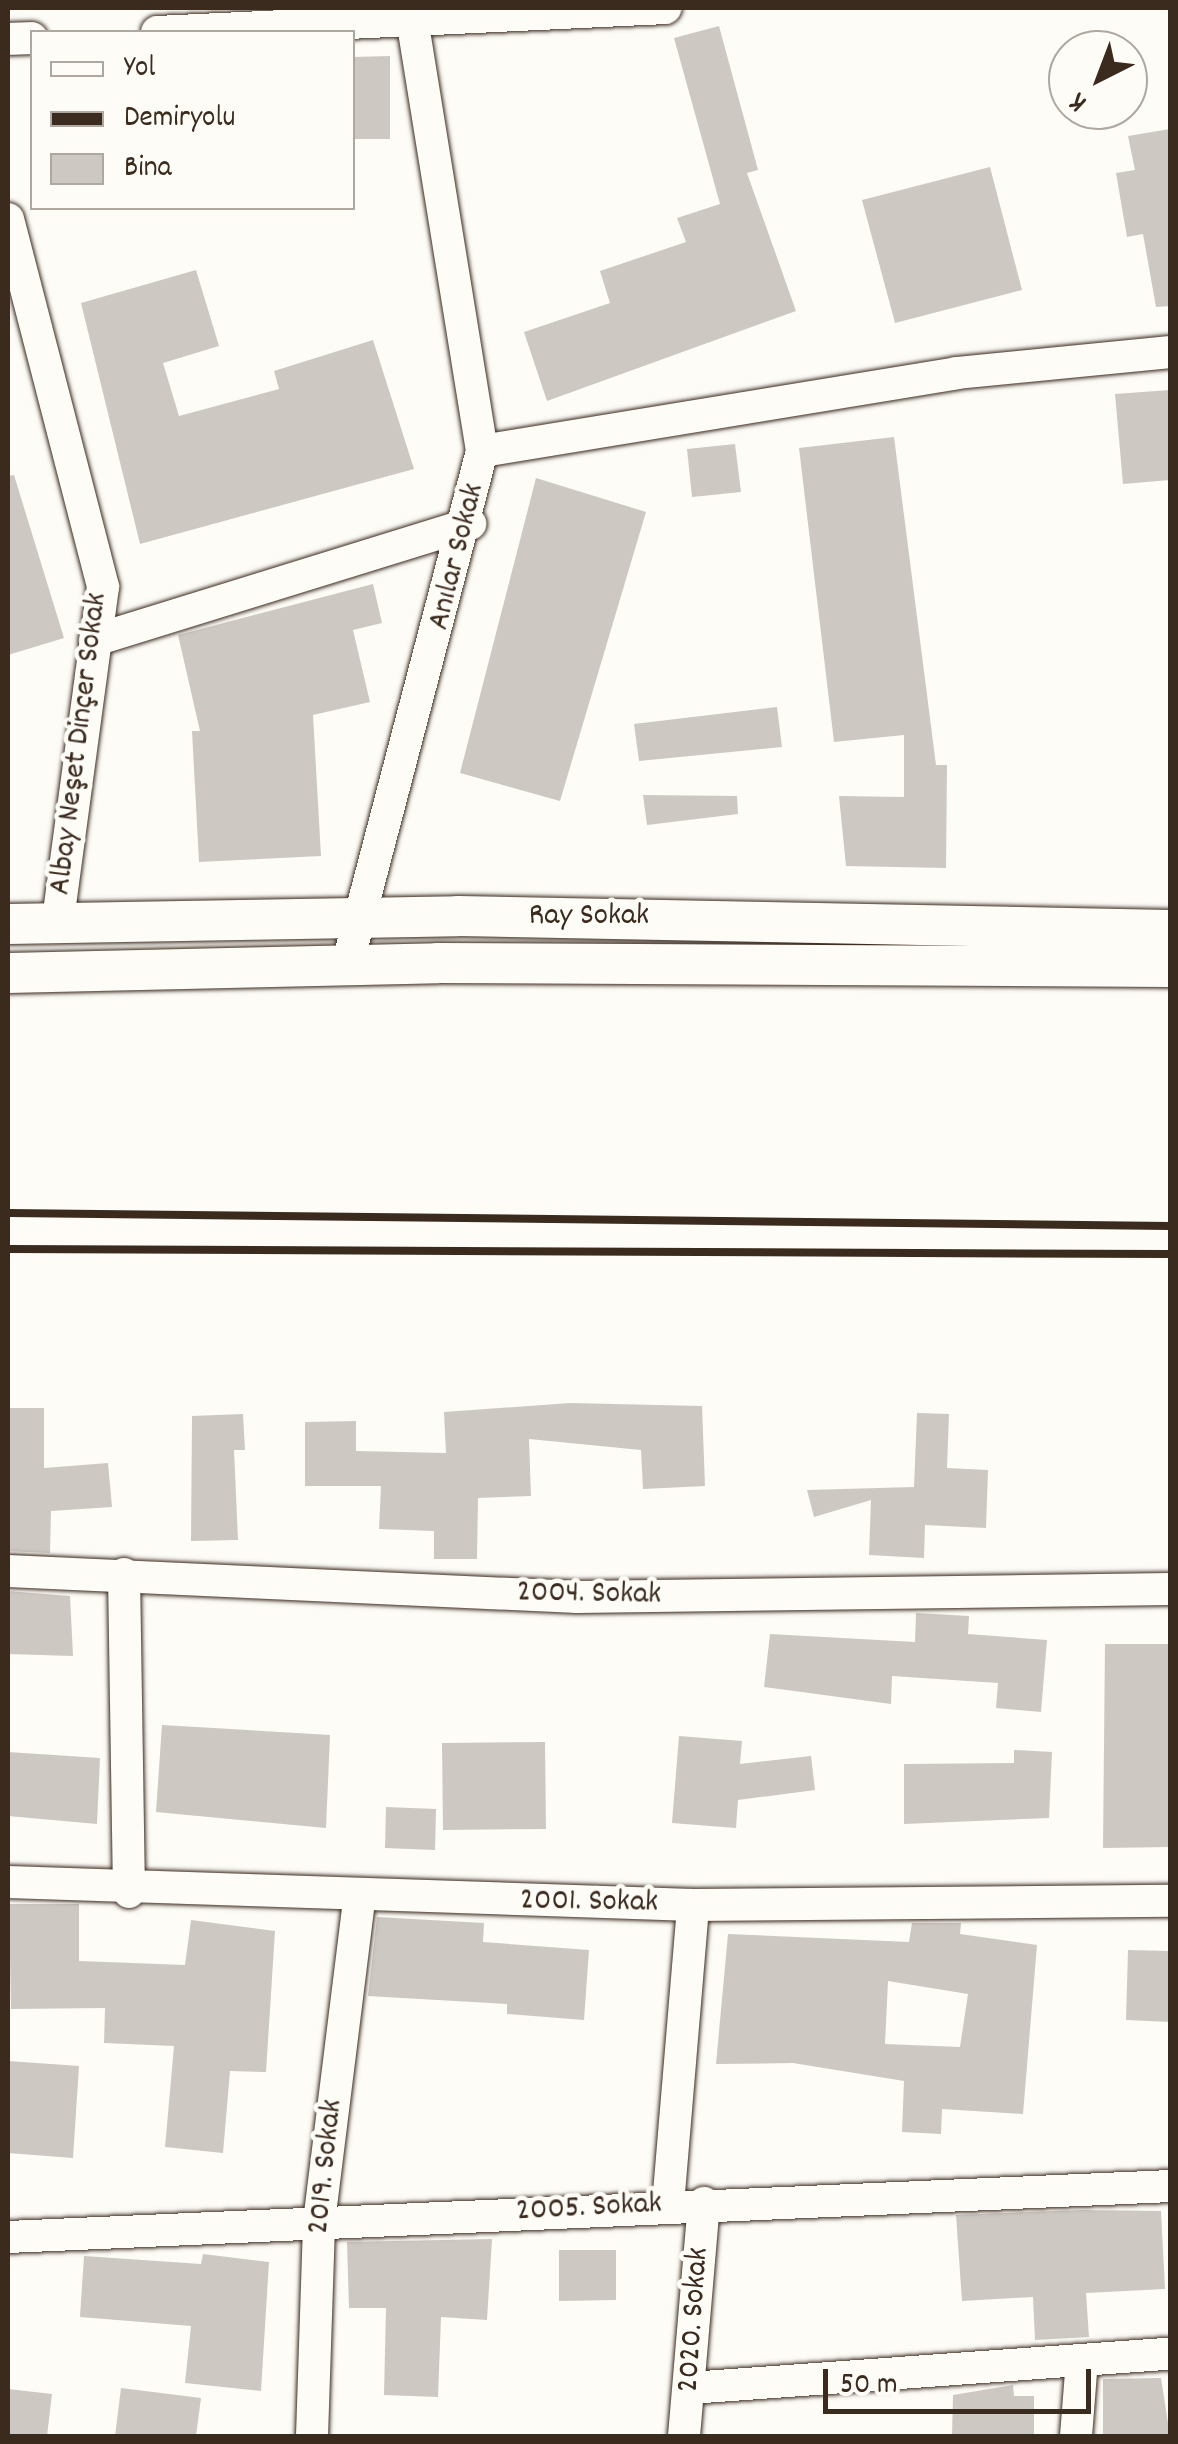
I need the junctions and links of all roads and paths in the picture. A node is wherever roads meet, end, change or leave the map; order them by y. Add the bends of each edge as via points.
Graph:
1 (665, 8) edge
2 (393, 18) edge
3 (191, 30) edge
4 (8, 219) edge
5 (1170, 352) edge
6 (482, 450) junction
7 (470, 524) junction
8 (96, 640) junction
9 (361, 917) junction
10 (58, 922) junction
11 (8, 924) edge
12 (1170, 930) edge
13 (347, 966) junction
14 (1170, 968) edge
15 (8, 972) edge
16 (8, 1571) edge
17 (124, 1574) junction
18 (1170, 1589) edge
19 (8, 1882) edge
20 (129, 1892) junction
21 (359, 1898) junction
22 (1170, 1901) edge
23 (692, 1905) junction
24 (1170, 2186) edge
25 (704, 2203) junction
26 (668, 2205) junction
27 (319, 2222) junction
28 (8, 2237) edge
29 (1170, 2354) edge
30 (1082, 2360) junction
31 (690, 2388) junction
32 (312, 2436) edge
33 (684, 2436) edge
34 (1076, 2436) edge

1 - 2 street
2 - 3 street
2 - 6 street, Anılar Sokak
4 - 8 street, Albay Neşet Dinçer Sokak via 103,586
5 - 6 street via 956,373
6 - 7 street, Anılar Sokak
7 - 8 street
7 - 9 street, Anılar Sokak
8 - 10 street, Albay Neşet Dinçer Sokak
9 - 10 street, Ray Sokak
9 - 12 street, Ray Sokak
9 - 13 street, Anılar Sokak
10 - 11 street, Ray Sokak
13 - 14 street
13 - 15 street
16 - 17 street, 2004. Sokak
17 - 18 street, 2004. Sokak via 578,1598
17 - 20 street
19 - 20 street, 2001. Sokak
20 - 21 street, 2001. Sokak
21 - 23 street, 2001. Sokak
21 - 27 street, 2019. Sokak
22 - 23 street, 2001. Sokak
23 - 26 street
24 - 25 street, 2005. Sokak
25 - 26 street, 2005. Sokak
25 - 31 street, 2020. Sokak
26 - 27 street, 2005. Sokak
27 - 28 street, 2005. Sokak
27 - 32 street, 2019. Sokak
29 - 30 street
30 - 31 street
30 - 34 street
31 - 33 street, 2020. Sokak

